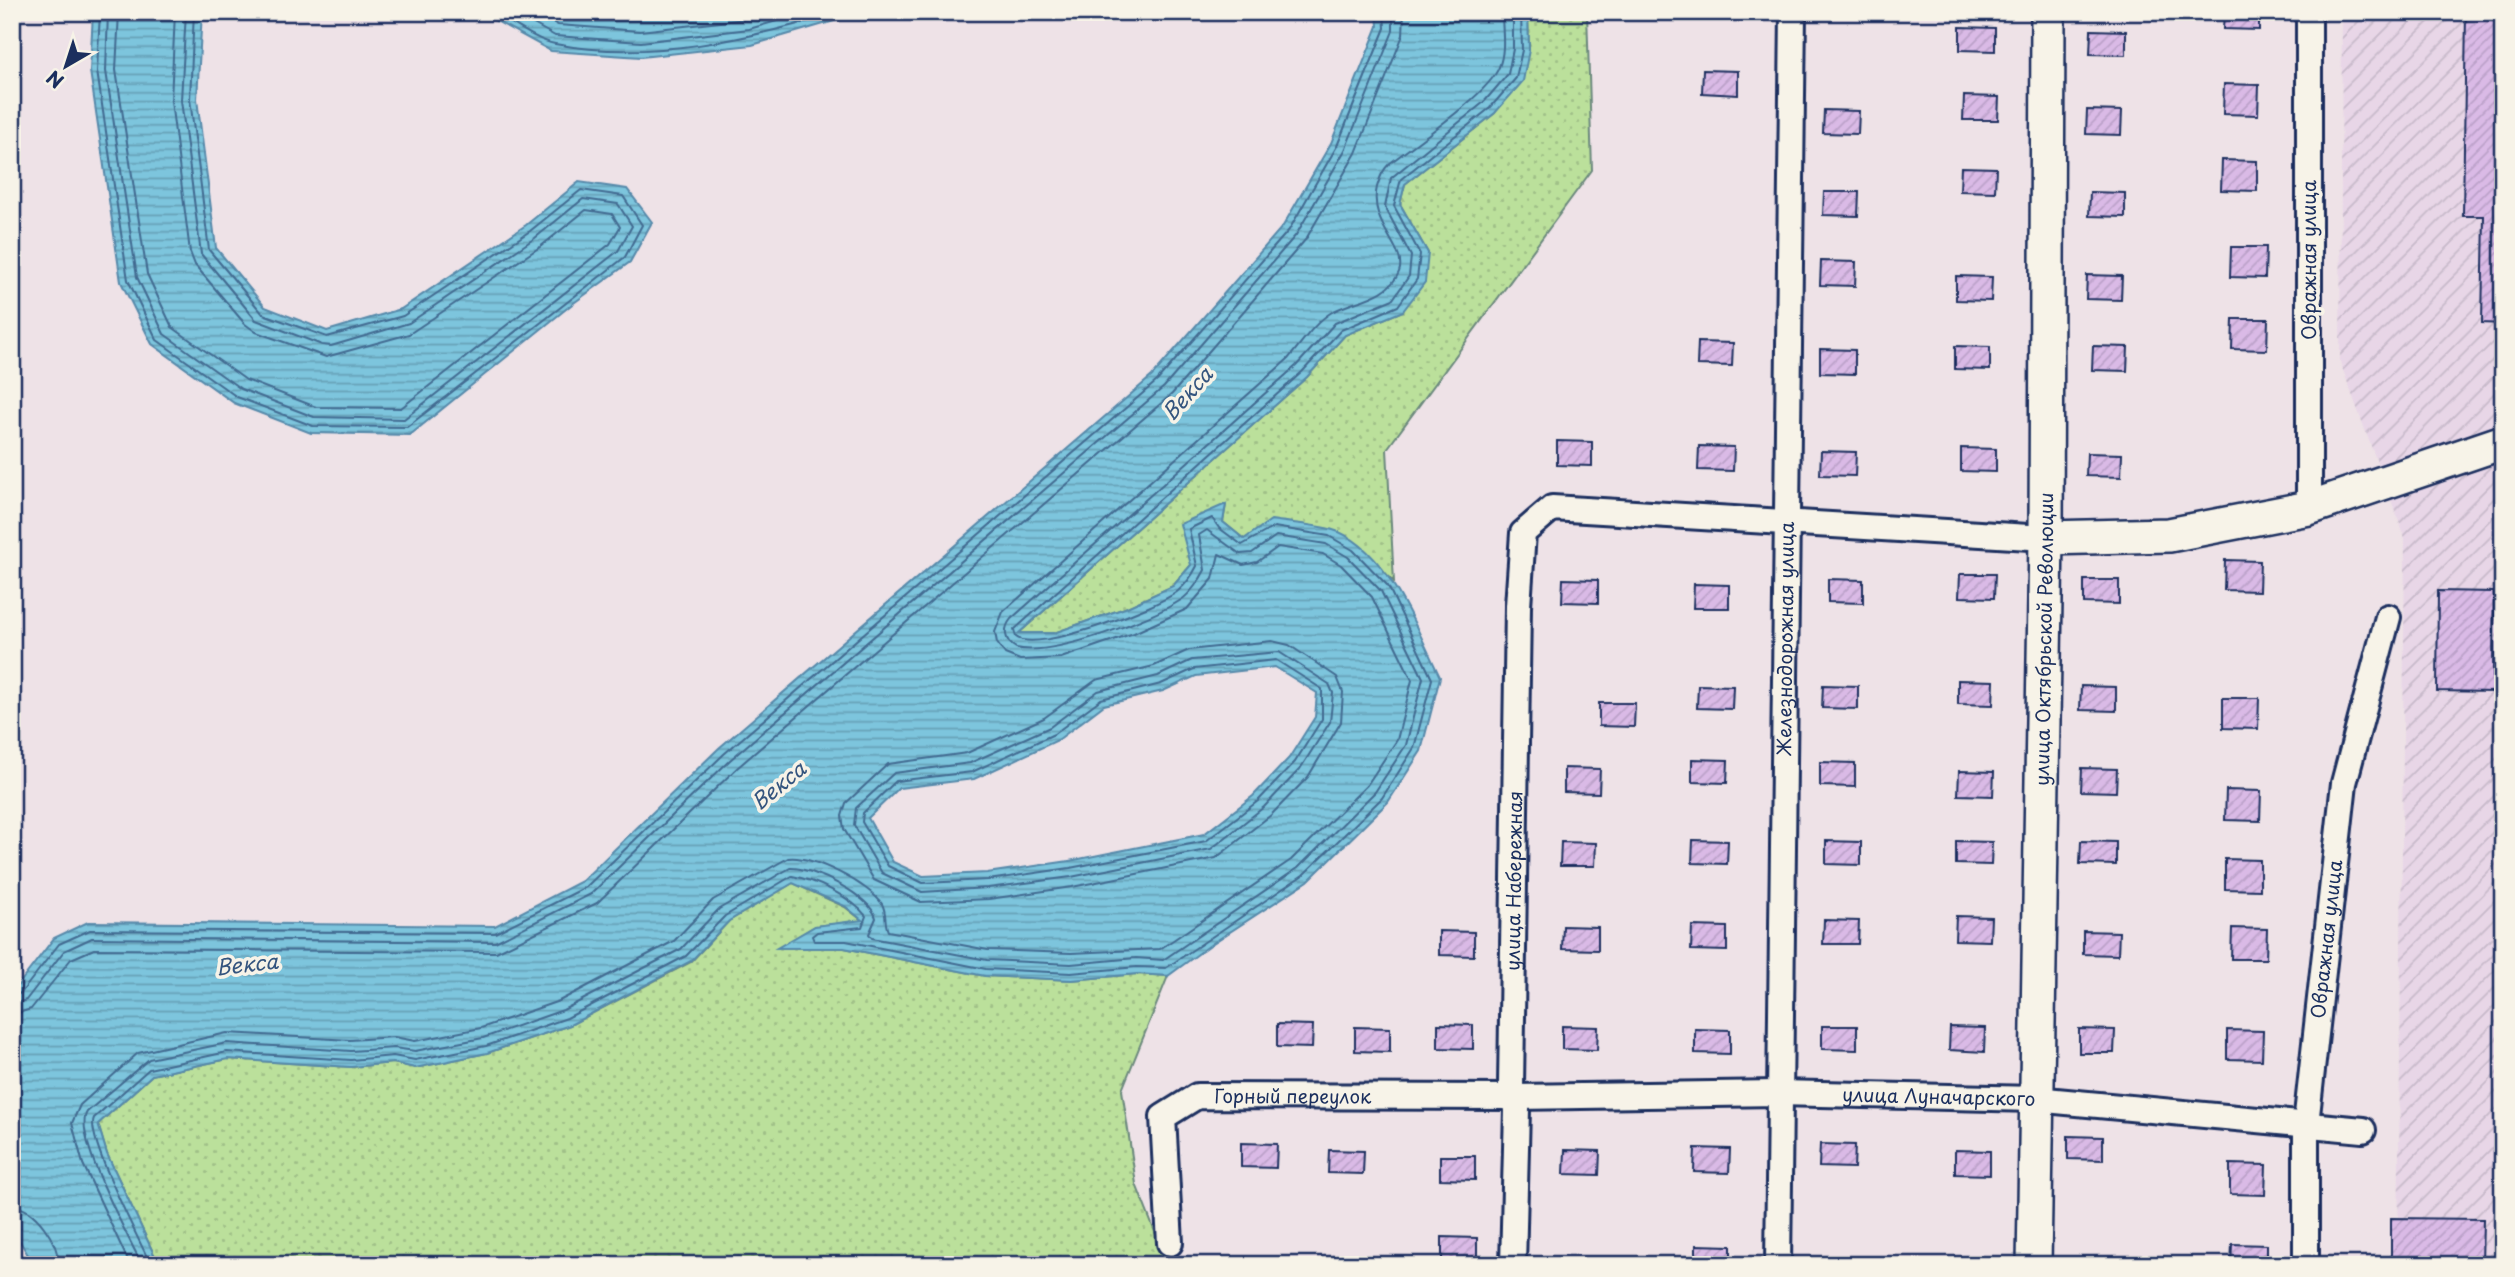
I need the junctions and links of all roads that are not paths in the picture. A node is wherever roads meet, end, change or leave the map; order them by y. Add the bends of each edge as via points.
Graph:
1 (1793, 12) edge
2 (2048, 12) edge
3 (2309, 12) edge
4 (2503, 442) edge
5 (2309, 508) junction
6 (1785, 522) junction
7 (2046, 538) junction
8 (2388, 617) dead end
9 (1778, 1093) junction
10 (1514, 1097) junction
11 (2035, 1099) junction
12 (2306, 1124) junction
13 (2363, 1129) dead end
14 (1170, 1243) dead end
15 (1513, 1265) edge
16 (1778, 1265) edge
17 (2034, 1265) edge
18 (2306, 1265) edge

1 - 6 street, Железнодорожная улица
2 - 7 street, улица Октябрьской Революции
3 - 5 street, Овражная улица
4 - 5 street
5 - 7 street via 2169,536
6 - 7 street
6 - 9 street, Железнодорожная улица
6 - 10 street, улица Набережная via 1552,508 1523,533 1518,606
7 - 11 street, улица Октябрьской Революции
8 - 12 street, Овражная улица via 2344,783
9 - 10 street, улица Луначарского
9 - 11 street, улица Луначарского
9 - 16 street, Железнодорожная улица
10 - 14 street, Горный переулок via 1197,1096 1163,1117
10 - 15 street, улица Набережная
11 - 12 street, улица Луначарского
11 - 17 street, улица Октябрьской Революции
12 - 13 street, улица Луначарского
12 - 18 street, Овражная улица

